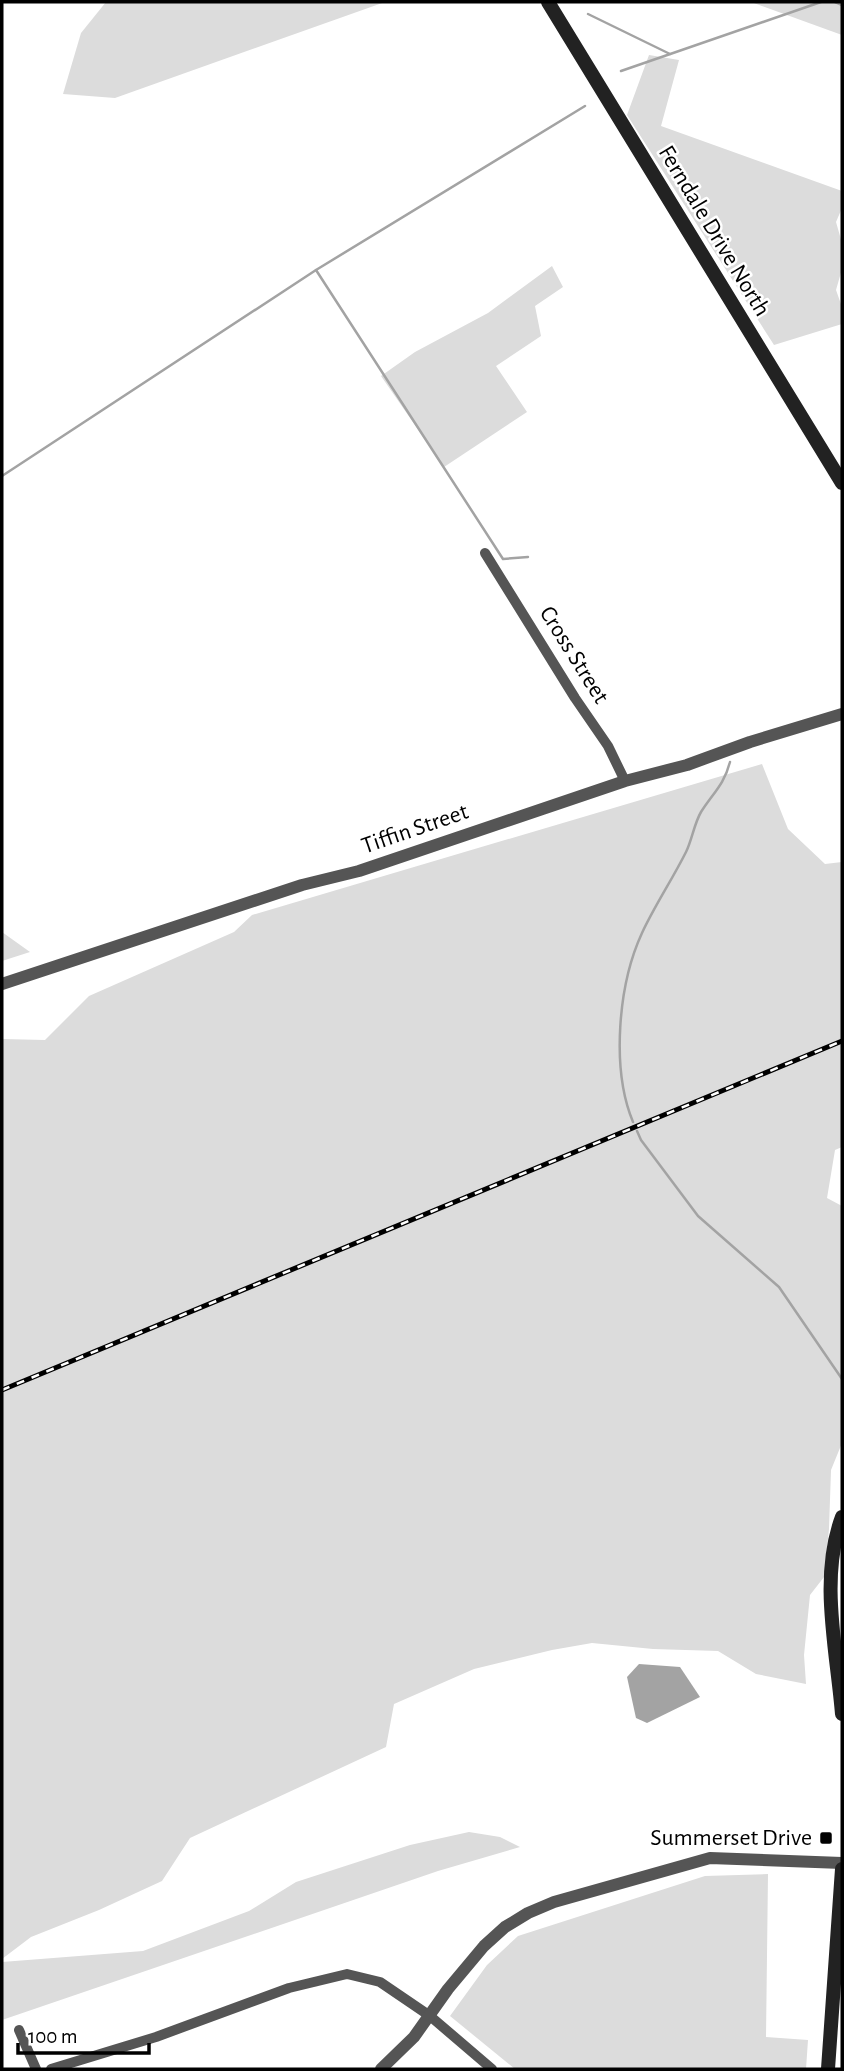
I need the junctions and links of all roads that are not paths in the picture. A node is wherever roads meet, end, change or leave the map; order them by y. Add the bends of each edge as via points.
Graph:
1 (548, 2) edge
2 (842, 483) edge
3 (485, 553) dead end
4 (842, 715) edge
5 (625, 781) junction
6 (2, 984) edge
7 (842, 1517) edge
8 (842, 1714) edge
9 (842, 1863) edge
10 (842, 1869) edge
11 (838, 1979) edge
12 (430, 2016) junction
13 (19, 2030) dead end
14 (36, 2069) edge
15 (51, 2069) edge
16 (381, 2069) edge
17 (492, 2069) edge
18 (828, 2069) edge

1 - 2 main road, Ferndale Drive North
3 - 5 street, Cross Street via 608,746
4 - 5 street, Tiffin Street
5 - 6 street, Tiffin Street
7 - 8 main road via 831,1594
9 - 12 street via 710,1858 554,1902 505,1927 448,1989
10 - 11 main road
11 - 18 main road
12 - 15 street via 380,1982 347,1974 289,1988 156,2037
12 - 16 street
12 - 17 street
13 - 14 street

